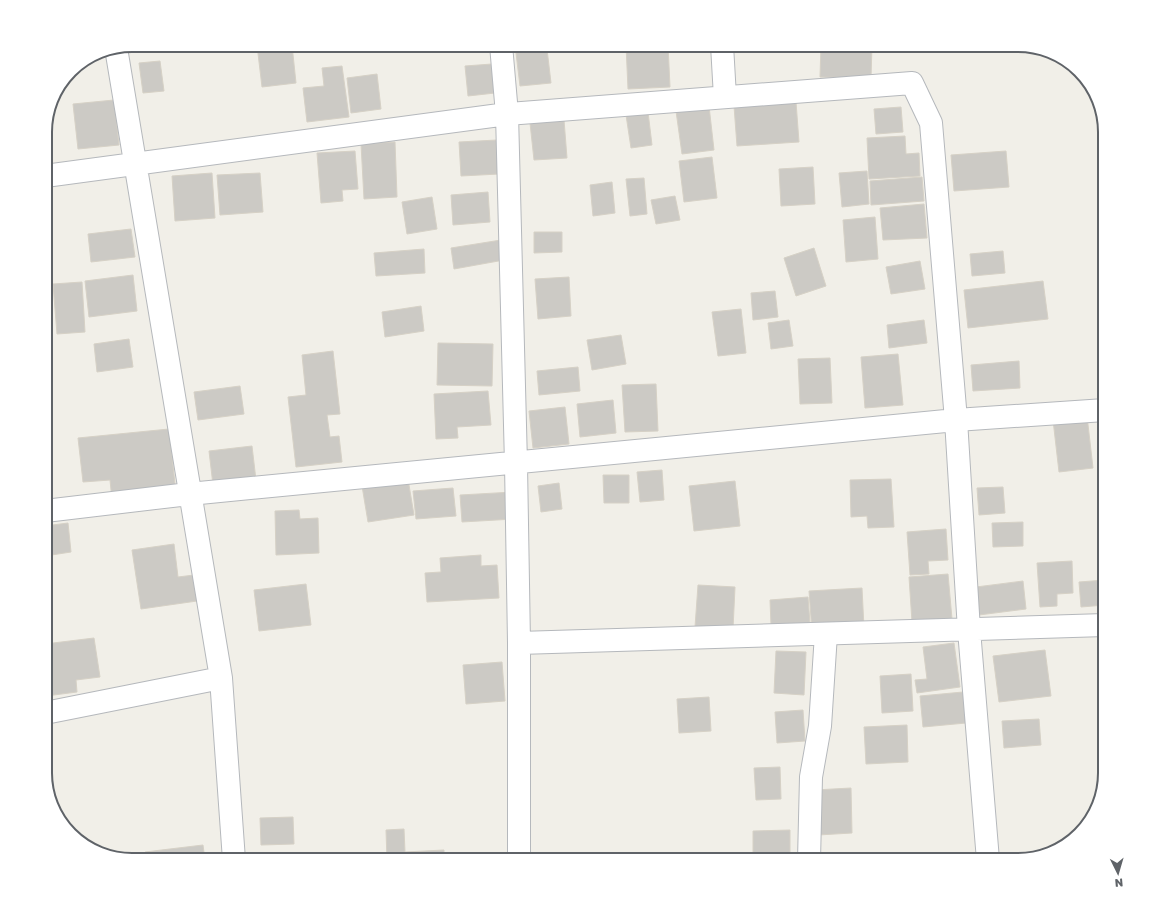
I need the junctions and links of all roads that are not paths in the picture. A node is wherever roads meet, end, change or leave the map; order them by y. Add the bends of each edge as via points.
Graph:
1 (502, 52) edge
2 (722, 52) edge
3 (117, 54) edge
4 (725, 97) junction
5 (507, 114) junction
6 (134, 165) junction
7 (52, 175) edge
8 (1098, 410) edge
9 (956, 420) junction
10 (516, 464) junction
11 (189, 494) junction
12 (52, 509) edge
13 (1098, 625) edge
14 (969, 630) junction
15 (826, 634) junction
16 (519, 643) junction
17 (220, 678) junction
18 (52, 712) edge
19 (233, 853) edge
20 (520, 853) edge
21 (809, 853) edge
22 (987, 853) edge

1 - 5 street
2 - 4 street
3 - 6 street
4 - 5 street
4 - 9 street via 912,83 931,123
5 - 6 street
5 - 10 street
6 - 7 street
6 - 11 street
8 - 9 street
9 - 10 street
9 - 14 street
10 - 11 street
10 - 16 street
11 - 12 street
11 - 17 street
13 - 14 street
14 - 15 street
14 - 22 street
15 - 16 street
15 - 21 street via 820,726 811,777
16 - 20 street
17 - 18 street
17 - 19 street

